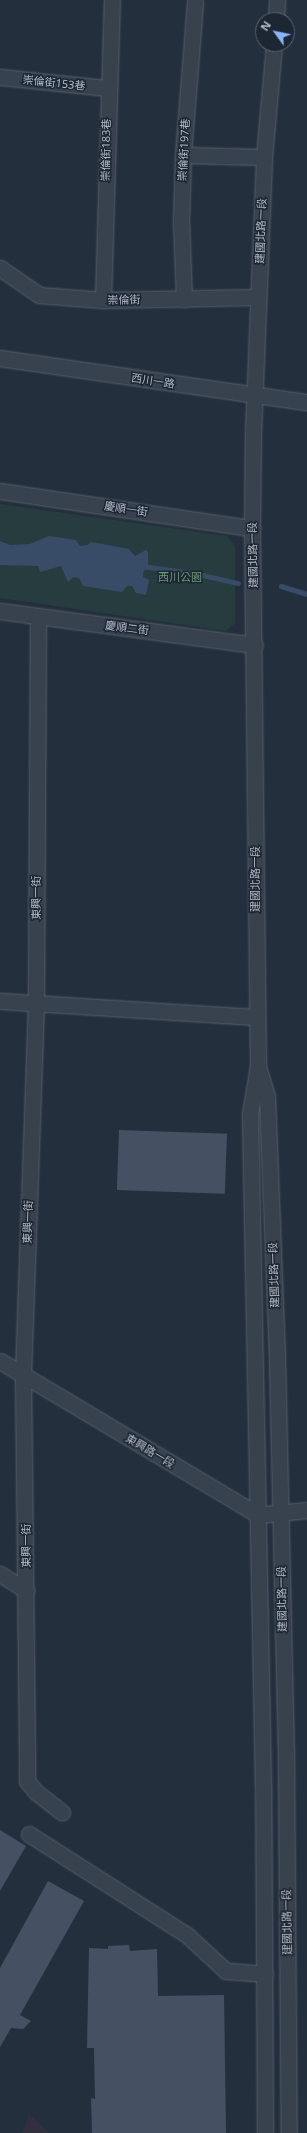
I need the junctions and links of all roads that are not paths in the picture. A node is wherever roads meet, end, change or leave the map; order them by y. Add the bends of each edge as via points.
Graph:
1 (112, 0) edge
2 (277, 0) edge
3 (195, 2) dead end
4 (276, 12) edge
5 (273, 52) edge
6 (0, 77) edge
7 (107, 88) junction
8 (183, 155) junction
9 (264, 157) junction
10 (0, 268) edge
11 (258, 297) junction
12 (184, 299) junction
13 (101, 300) junction
14 (0, 358) edge
15 (255, 396) junction
16 (307, 402) edge
17 (0, 490) edge
18 (252, 528) junction
19 (0, 611) edge
20 (38, 616) junction
21 (255, 645) junction
22 (0, 1001) edge
23 (36, 1003) junction
24 (255, 1017) junction
25 (258, 1066) junction
26 (0, 1361) edge
27 (23, 1375) junction
28 (307, 1510) edge
29 (280, 1513) junction
30 (258, 1515) junction
31 (0, 1574) edge
32 (26, 1590) junction
33 (62, 1812) dead end
34 (29, 1834) dead end
35 (264, 1974) junction
36 (265, 2133) edge
37 (289, 2133) edge

1 - 7 street, 崇倫街183巷
2 - 4 street
3 - 8 street, 崇倫街197巷
5 - 9 street, 建國北路一段
6 - 7 street, 崇倫街153巷
7 - 13 street, 崇倫街183巷
8 - 9 street
8 - 12 street, 崇倫街197巷 via 181,222
9 - 11 street, 建國北路一段
10 - 13 street, 崇倫街 via 39,296
11 - 12 street, 崇倫街
11 - 15 street, 建國北路一段
12 - 13 street, 崇倫街
14 - 15 street, 西川一路
15 - 16 street, 西川一路
15 - 18 street, 建國北路一段
17 - 18 street, 慶順一街
18 - 21 street, 建國北路一段
19 - 20 street, 慶順二街
20 - 21 street, 慶順二街
20 - 23 street, 東興一街
21 - 24 street, 建國北路一段
22 - 23 street
23 - 24 street
23 - 27 street, 東興一街
24 - 25 street, 建國北路一段
25 - 29 street, 建國北路一段 via 267,1101
25 - 30 street, 建國北路一段 via 250,1114
26 - 27 street, 東興路一段
27 - 30 street, 東興路一段
27 - 32 street, 東興一街
28 - 29 street
29 - 30 street
29 - 37 street, 建國北路一段
30 - 35 street, 建國北路一段
31 - 32 street
32 - 33 street, 東興一街 via 27,1781 36,1792
34 - 35 street via 187,1935 226,1971
35 - 36 street, 建國北路一段

